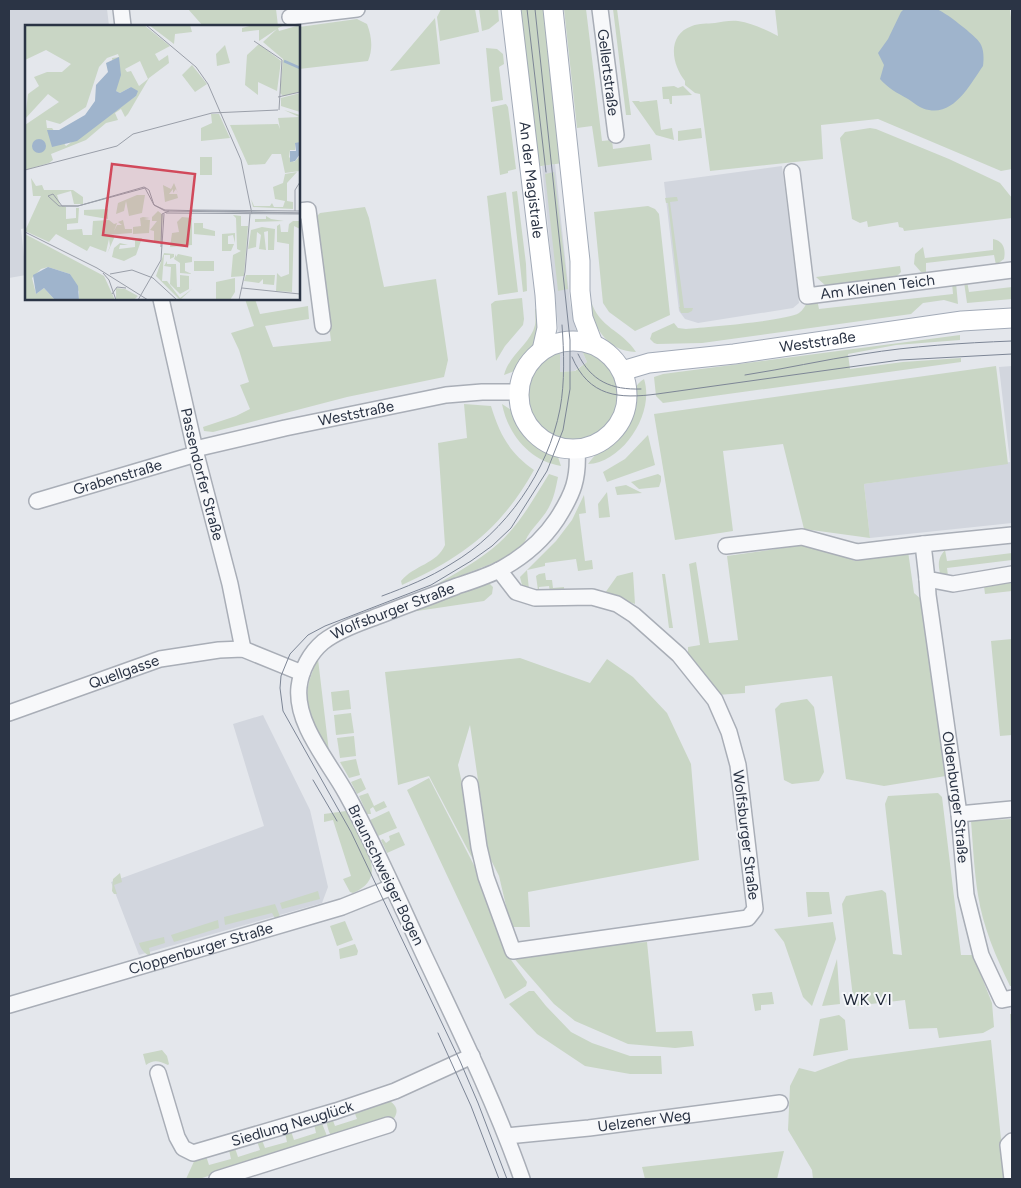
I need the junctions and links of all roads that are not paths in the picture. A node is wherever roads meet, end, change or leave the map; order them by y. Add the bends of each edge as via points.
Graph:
1 (121, 9) edge
2 (357, 9) edge
3 (511, 9) edge
4 (553, 9) edge
5 (600, 9) edge
6 (290, 17) dead end
7 (123, 25) edge
8 (616, 135) dead end
9 (792, 172) dead end
10 (300, 211) edge
11 (1012, 270) edge
12 (161, 300) edge
13 (1012, 318) edge
14 (324, 326) dead end
15 (593, 344) junction
16 (542, 350) junction
17 (622, 371) junction
18 (519, 392) junction
19 (577, 448) junction
20 (196, 452) junction
21 (37, 501) dead end
22 (1012, 535) edge
23 (923, 544) junction
24 (726, 546) dead end
25 (499, 570) junction
26 (1012, 574) edge
27 (927, 579) junction
28 (243, 649) junction
29 (302, 672) junction
30 (9, 713) edge
31 (470, 784) dead end
32 (1012, 809) edge
33 (959, 814) junction
34 (392, 887) junction
35 (1012, 998) edge
36 (9, 1004) edge
37 (472, 1056) junction
38 (158, 1073) dead end
39 (780, 1103) dead end
40 (388, 1126) dead end
41 (507, 1136) junction
42 (1012, 1141) edge
43 (217, 1179) edge
44 (522, 1179) edge
45 (1012, 1179) edge

1 - 7 street
2 - 6 street
3 - 16 main road, An der Magistrale via 545,295 548,328
4 - 15 main road via 580,261 583,318
5 - 8 street, Gellertstraße
9 - 11 street, Am Kleinen Teich via 807,296
10 - 14 street via 308,210
12 - 20 street, Passendorfer Straße
13 - 17 main road, Weststraße via 962,321 743,353 649,363
15 - 16 main road via 566,341
15 - 17 main road via 608,353
16 - 18 main road via 528,366
17 - 19 main road via 627,396 619,424 598,443
18 - 19 main road via 522,413 538,435 549,443
18 - 20 street, Weststraße via 446,395 285,428
19 - 25 street, Wolfsburger Straße via 573,491 566,506 550,530 522,556
20 - 21 street, Grabenstraße
20 - 28 street, Passendorfer Straße
22 - 23 street
23 - 24 street via 857,552 802,537
23 - 27 street, Oldenburger Straße
25 - 29 street, Wolfsburger Straße via 332,636 316,649
25 - 31 street, Wolfsburger Straße via 516,592 535,598 592,597 617,604 679,655 715,700 729,732 738,765 756,909 748,918 512,951 486,877
26 - 27 street via 953,584
27 - 33 street, Oldenburger Straße
28 - 29 street
28 - 30 street, Quellgasse via 160,659
29 - 34 street, Braunschweiger Bogen via 298,696 309,732 347,794
32 - 33 street
33 - 35 street, Oldenburger Straße via 966,895 981,955 1002,1000
34 - 36 street, Cloppenburger Straße via 342,907
34 - 37 street, Braunschweiger Bogen
37 - 38 street, Siedlung Neuglück via 395,1090 336,1111 193,1153 183,1148 177,1137
37 - 41 street, Braunschweiger Bogen
39 - 41 street, Uelzener Weg
40 - 43 street, Siedlung Neuglück
41 - 44 street, Braunschweiger Bogen
42 - 45 street via 1008,1146

